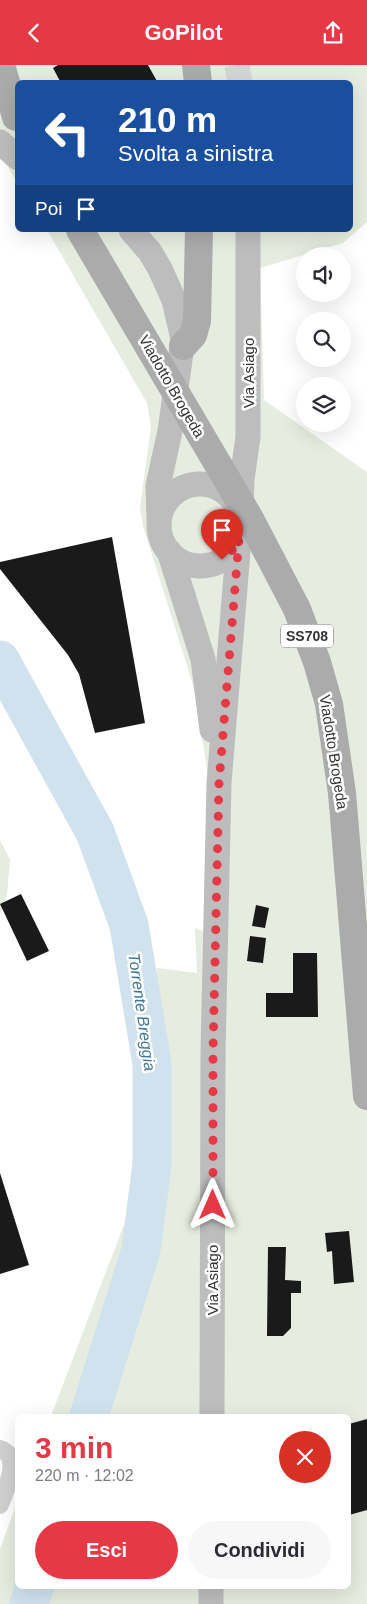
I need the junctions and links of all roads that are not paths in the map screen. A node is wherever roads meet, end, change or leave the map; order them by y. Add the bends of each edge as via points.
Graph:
1 (1, 65) edge
2 (196, 65) edge
3 (198, 80) edge
4 (0, 91) edge
5 (15, 112) edge
6 (15, 116) edge
7 (0, 143) edge
8 (15, 156) edge
9 (81, 232) edge
10 (133, 232) edge
11 (199, 232) edge
12 (248, 232) edge
13 (182, 346) junction
14 (159, 520) junction
15 (240, 527) junction
16 (169, 551) junction
17 (219, 783) junction
18 (367, 1096) edge
19 (212, 1414) edge
20 (0, 1449) edge
21 (0, 1505) edge
22 (211, 1589) edge
23 (211, 1604) edge

1 - 5 main road
2 - 3 main road
4 - 6 main road
7 - 8 street
9 - 18 main road, Viadotto Brogeda / SS708 via 249,517 297,609 317,662 329,704 342,793
10 - 13 street via 160,269 174,300
11 - 13 main road via 197,321 193,335
12 - 15 street, Via Asiago via 248,437
13 - 14 street via 158,487
14 - 15 street via 171,496 193,484 213,486 230,496
14 - 16 street via 162,539
15 - 16 street via 229,554 212,565 195,566
15 - 17 street, Via Asiago
16 - 17 street, Via Asiago via 203,659
17 - 19 street, Via Asiago via 213,1052
20 - 21 street via 10,1460 12,1472
22 - 23 street

